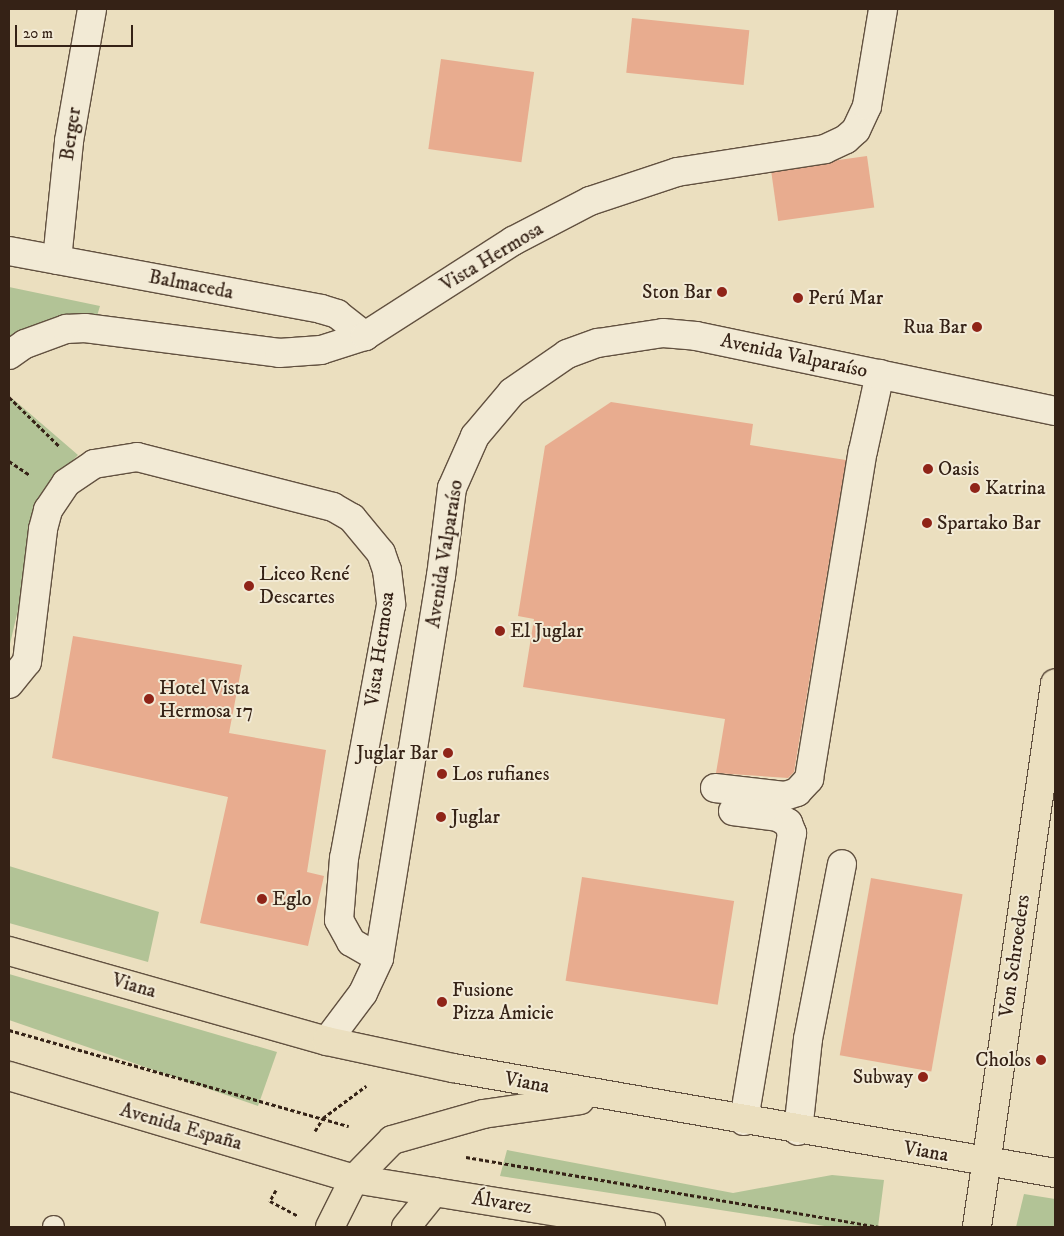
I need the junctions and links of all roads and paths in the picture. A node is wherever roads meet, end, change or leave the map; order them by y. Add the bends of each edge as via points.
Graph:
1 (92, 9) edge
2 (883, 9) edge
3 (9, 251) edge
4 (57, 260) junction
5 (365, 336) junction
6 (9, 355) edge
7 (880, 374) junction
8 (9, 397) edge
9 (1055, 411) edge
10 (75, 476) junction
11 (9, 684) edge
12 (1055, 684) edge
13 (715, 788) dead end
14 (733, 811) dead end
15 (842, 864) dead end
16 (9, 951) edge
17 (379, 958) junction
18 (9, 1030) edge
19 (327, 1041) junction
20 (9, 1076) edge
21 (600, 1096) junction
22 (744, 1121) junction
23 (349, 1126) dead end
24 (798, 1131) junction
25 (459, 1155) dead end
26 (984, 1162) junction
27 (1055, 1173) edge
28 (354, 1179) junction
29 (434, 1192) junction
30 (330, 1227) edge
31 (406, 1227) edge
32 (651, 1227) edge
33 (879, 1227) edge
34 (977, 1227) edge

1 - 4 street, Berger via 69,141
2 - 5 street, Vista Hermosa via 867,106 856,130 846,139 825,149 676,172 590,201 513,241
3 - 4 street, Balmaceda
4 - 5 street, Balmaceda via 321,309 337,314
5 - 6 street, Vista Hermosa via 321,350 279,353 85,328 66,329 25,344
7 - 9 street, Avenida Valparaíso
7 - 13 street via 863,451 809,779 797,792 785,796
7 - 17 street, Avenida Valparaíso via 696,336 630,336 567,354 538,371 493,412 462,461 452,488 440,586
8 - 10 path via 68,455
10 - 11 street, Vista Hermosa via 48,510 28,662
10 - 17 street, Vista Hermosa via 94,464 137,458 333,507 369,534 381,553 389,578 391,605 344,858 339,920 351,942
12 - 26 main road, Von Schroeders
14 - 22 street via 778,817 788,823 792,833
15 - 24 street via 808,1039
16 - 19 main road, Viana
17 - 19 street, Avenida Valparaíso via 363,993
18 - 23 path
19 - 21 main road, Viana
20 - 28 main road, Avenida España
21 - 22 main road, Viana
21 - 28 main road via 484,1114 392,1140
22 - 24 main road, Viana
24 - 26 main road, Viana
25 - 33 path
26 - 27 main road, Viana
26 - 34 main road, Von Schroeders
28 - 29 main road, Álvarez
28 - 30 main road
29 - 31 main road
29 - 32 main road, Álvarez

